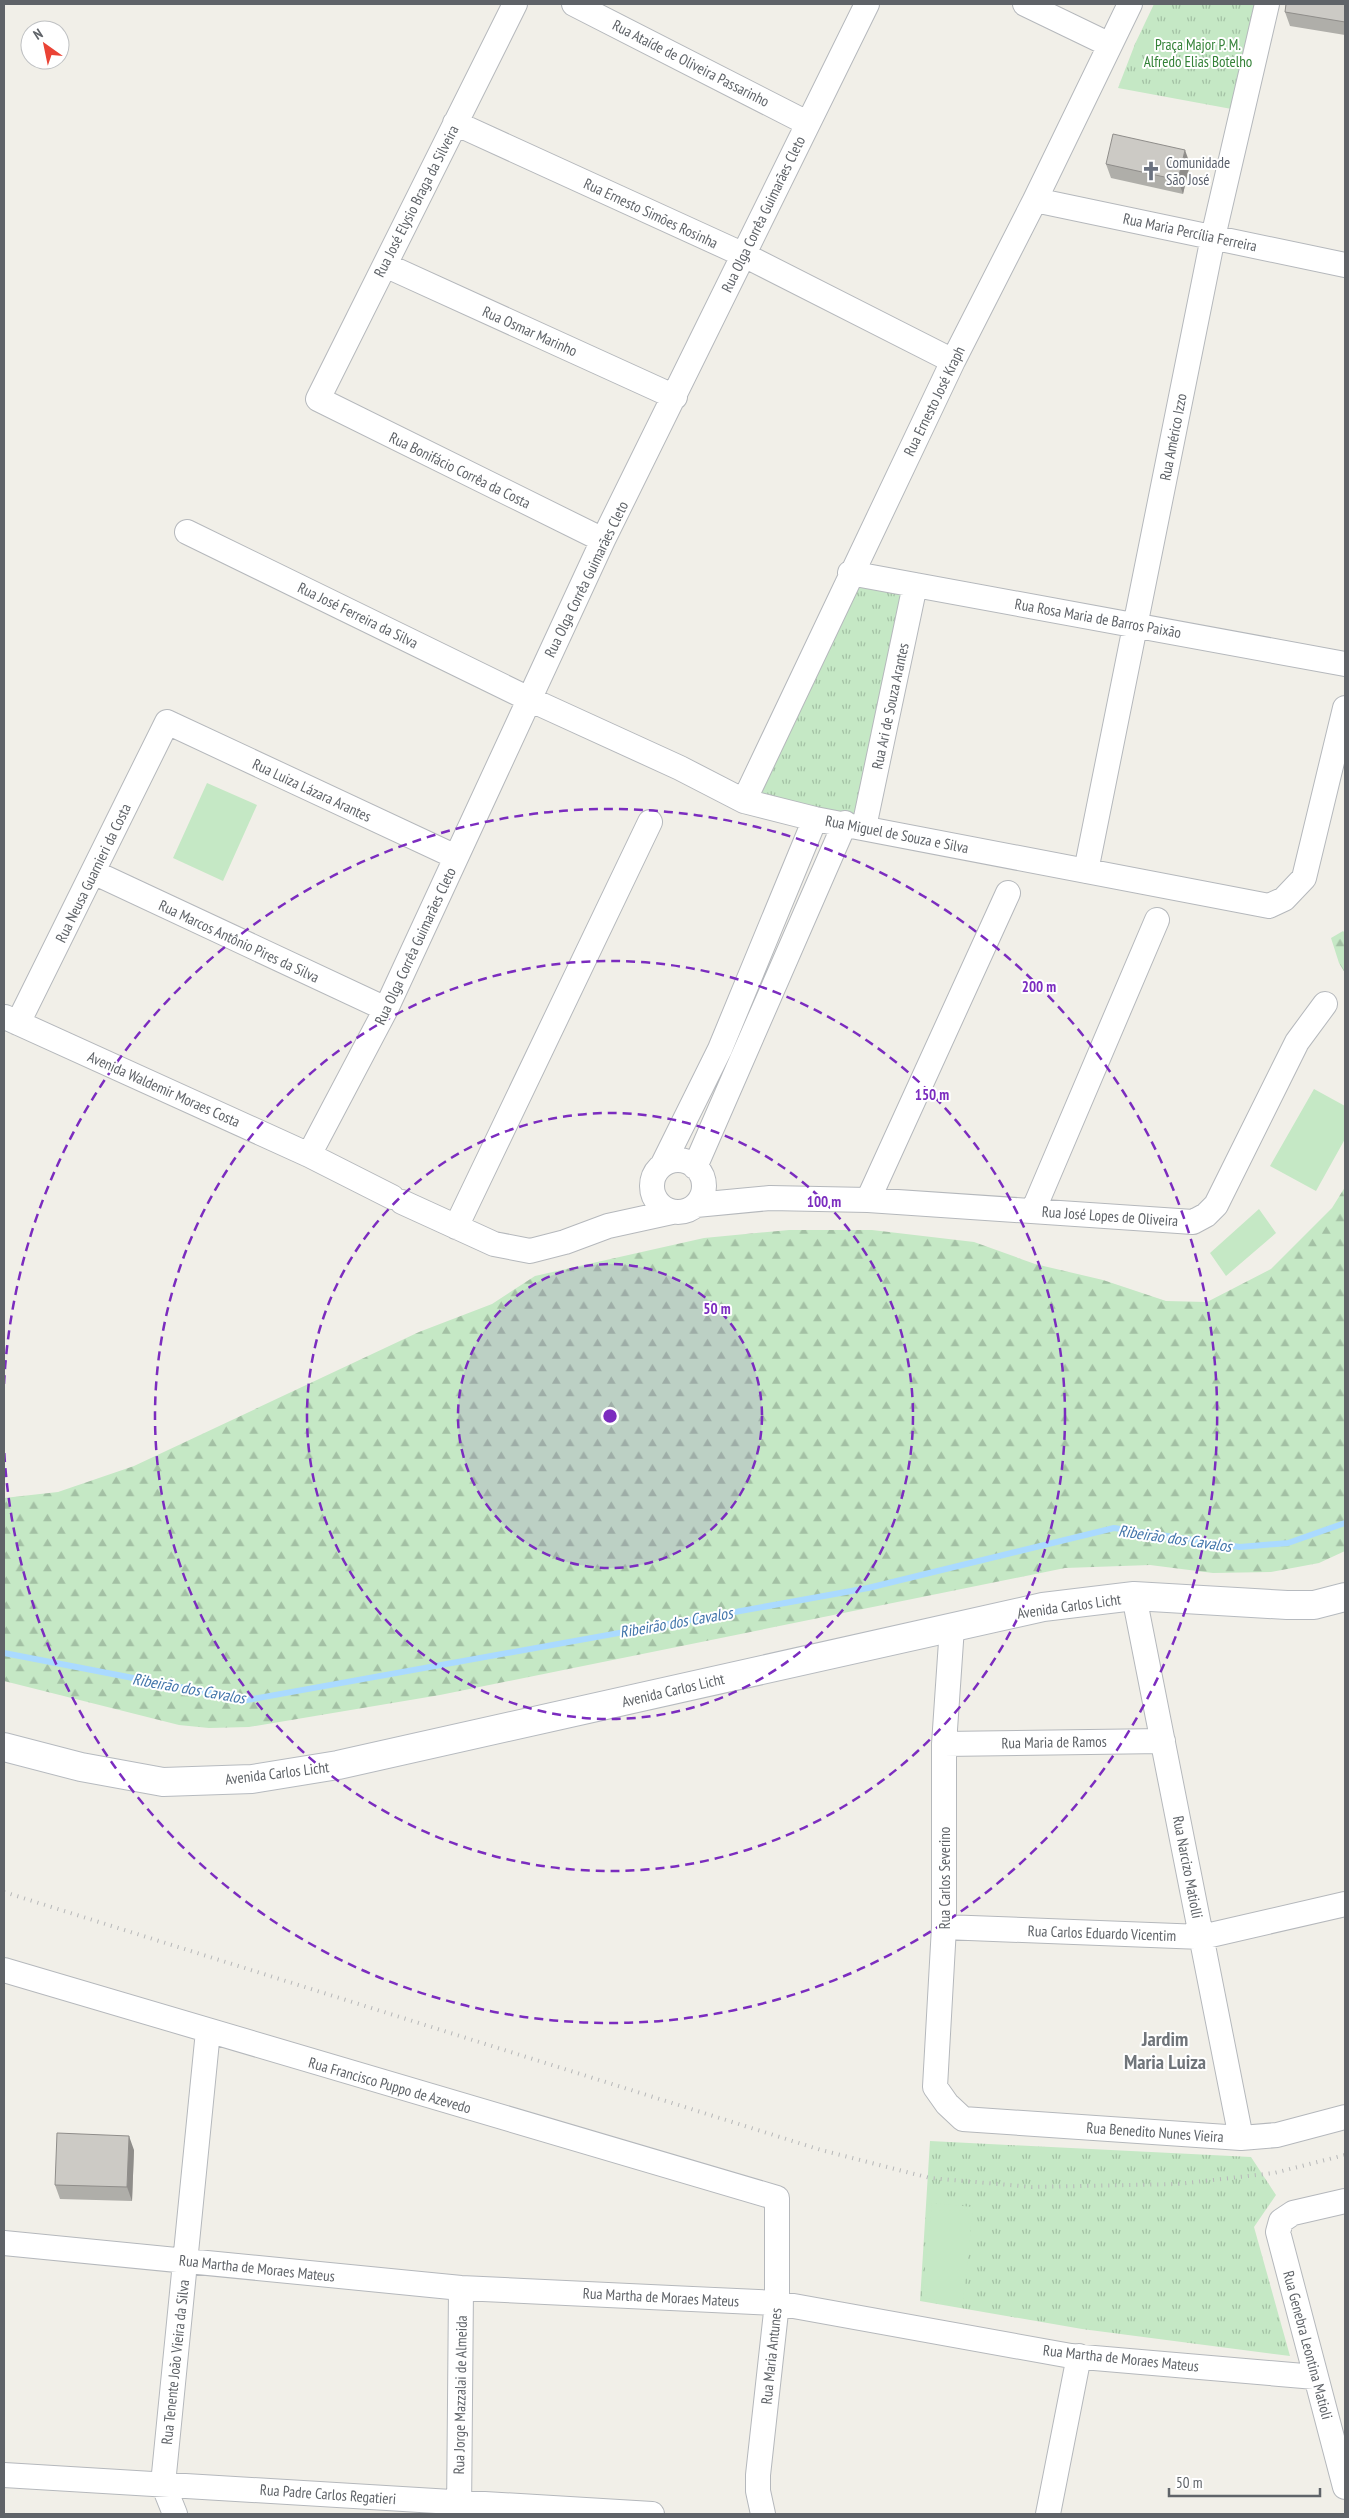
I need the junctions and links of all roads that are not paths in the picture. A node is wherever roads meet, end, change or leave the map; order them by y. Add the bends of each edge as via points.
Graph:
1 (515, 4) edge
2 (574, 4) edge
3 (867, 4) edge
4 (1025, 4) edge
5 (1130, 4) edge
6 (1267, 4) edge
7 (1110, 45) junction
8 (808, 122) junction
9 (455, 123) junction
10 (1035, 200) junction
11 (1213, 237) junction
12 (744, 255) junction
13 (385, 265) junction
14 (1345, 265) edge
15 (952, 361) junction
16 (675, 397) junction
17 (318, 399) joint
18 (187, 532) dead end
19 (603, 540) junction
20 (850, 573) junction
21 (915, 585) junction
22 (1135, 624) junction
23 (1345, 664) edge
24 (528, 699) junction
25 (1345, 708) edge
26 (167, 722) joint
27 (744, 801) junction
28 (815, 819) junction
29 (650, 822) dead end
30 (854, 825) junction
31 (456, 857) junction
32 (93, 872) junction
33 (1086, 872) junction
34 (1008, 893) dead end
35 (1157, 920) dead end
36 (1325, 1004) dead end
37 (386, 1009) junction
38 (11, 1019) edge
39 (309, 1155) junction
40 (664, 1164) junction
41 (699, 1174) junction
42 (653, 1195) junction
43 (770, 1198) junction
44 (868, 1200) junction
45 (696, 1205) junction
46 (1033, 1210) junction
47 (672, 1212) junction
48 (608, 1226) junction
49 (456, 1227) junction
50 (1134, 1596) junction
51 (1345, 1597) edge
52 (952, 1627) junction
53 (1163, 1741) junction
54 (944, 1744) junction
55 (4, 1747) edge
56 (1345, 1904) edge
57 (944, 1927) junction
58 (1202, 1937) junction
59 (4, 1970) edge
60 (208, 2031) junction
61 (1345, 2117) edge
62 (963, 2119) joint
63 (1241, 2138) junction
64 (777, 2198) joint
65 (1345, 2201) edge
66 (4, 2243) edge
67 (185, 2260) junction
68 (462, 2288) junction
69 (777, 2303) junction
70 (1079, 2356) junction
71 (1315, 2377) junction
72 (4, 2475) edge
73 (163, 2484) junction
74 (1345, 2487) edge
75 (459, 2508) edge
76 (175, 2514) edge
77 (652, 2514) edge
78 (763, 2514) edge
79 (1048, 2514) edge

1 - 9 street, Rua José Elysio Braga da Silveira
2 - 8 street, Rua Ataíde de Oliveira Passarinho
3 - 8 street, Rua Olga Corrêa Guimarães Cleto
4 - 7 street
5 - 7 street, Rua Ernesto José Kraph
6 - 11 street, Rua Américo Izzo
7 - 10 street, Rua Ernesto José Kraph
8 - 12 street, Rua Olga Corrêa Guimarães Cleto
9 - 12 street, Rua Ernesto Simões Rosinha
9 - 13 street, Rua José Elysio Braga da Silveira
10 - 11 street, Rua Maria Percília Ferreira
10 - 15 street, Rua Ernesto José Kraph
11 - 14 street, Rua Maria Percília Ferreira
11 - 22 street, Rua Américo Izzo
12 - 15 street, Rua Ernesto Simões Rosinha
12 - 16 street, Rua Olga Corrêa Guimarães Cleto
13 - 16 street, Rua Osmar Marinho
13 - 17 street, Rua José Elysio Braga da Silveira
15 - 20 street, Rua Ernesto José Kraph
16 - 19 street, Rua Olga Corrêa Guimarães Cleto
17 - 19 street, Rua Bonifácio Corrêa da Costa
18 - 24 street, Rua José Ferreira da Silva
19 - 24 street, Rua Olga Corrêa Guimarães Cleto
20 - 21 street, Rua Rosa Maria de Barros Paixão
20 - 27 street, Rua Ernesto José Kraph
21 - 22 street, Rua Rosa Maria de Barros Paixão
21 - 30 street, Rua Ari de Souza Arantes
22 - 23 street, Rua Rosa Maria de Barros Paixão
22 - 33 street, Rua Américo Izzo
24 - 27 street, Rua Miguel de Souza e Silva via 680,768
24 - 31 street, Rua Olga Corrêa Guimarães Cleto
25 - 33 street, Rua Miguel de Souza e Silva via 1304,878 1284,899 1269,906
26 - 31 street, Rua Luiza Lázara Arantes
26 - 32 street, Rua Neusa Guarnieri da Costa
27 - 28 street, Rua Miguel de Souza e Silva
28 - 30 street, Rua Miguel de Souza e Silva
28 - 40 street via 720,1048
29 - 49 street
30 - 33 street, Rua Miguel de Souza e Silva
30 - 41 street, Rua Ari de Souza Arantes
31 - 37 street, Rua Olga Corrêa Guimarães Cleto
32 - 37 street, Rua Marcos Antônio Pires da Silva
32 - 38 street, Rua Neusa Guarnieri da Costa
34 - 44 street
35 - 46 street
36 - 46 street, Rua José Lopes de Oliveira via 1297,1042 1216,1205 1206,1215 1193,1222
37 - 39 street, Rua Olga Corrêa Guimarães Cleto
38 - 39 street, Avenida Waldemir Moraes Costa
39 - 49 street, Avenida Waldemir Moraes Costa
40 - 41 street via 680,1160
40 - 42 street via 653,1178
41 - 43 street, Rua José Lopes de Oliveira
41 - 45 street via 704,1190
42 - 47 street
42 - 48 street
43 - 44 street, Rua José Lopes de Oliveira
43 - 45 street, Rua José Lopes de Oliveira
44 - 46 street, Rua José Lopes de Oliveira
45 - 47 street
47 - 48 street
48 - 49 street via 530,1251 494,1244
50 - 51 main road, Avenida Carlos Licht via 1287,1605 1314,1605
50 - 52 main road, Avenida Carlos Licht via 1043,1607
50 - 53 street, Rua Narcizo Matiolli
52 - 54 street, Rua Carlos Severino
52 - 55 main road, Avenida Carlos Licht via 338,1765 252,1779 163,1782 81,1767
53 - 54 street, Rua Maria de Ramos
53 - 58 street, Rua Narcizo Matiolli
54 - 57 street, Rua Carlos Severino
56 - 58 street, Rua Carlos Eduardo Vicentim
57 - 58 street, Rua Carlos Eduardo Vicentim
57 - 62 street, Rua Carlos Severino via 935,2087
58 - 63 street, Rua Narcizo Matiolli
59 - 60 street, Rua Francisco Puppo de Azevedo
60 - 64 street, Rua Francisco Puppo de Azevedo
60 - 67 street, Rua Tenente João Vieira da Silva
61 - 63 street, Rua Benedito Nunes Vieira via 1277,2134
62 - 63 street, Rua Benedito Nunes Vieira
64 - 69 street, Rua Maria Antunes
65 - 71 street, Rua Genebra Leontina Matioli via 1293,2213 1281,2221 1278,2232
66 - 67 street, Rua Martha de Moraes Mateus
67 - 68 street, Rua Martha de Moraes Mateus
67 - 73 street, Rua Tenente João Vieira da Silva
68 - 69 street, Rua Martha de Moraes Mateus
68 - 75 street, Rua Jorge Mazzalai de Almeida
69 - 70 street, Rua Martha de Moraes Mateus
69 - 78 street, Rua Maria Antunes via 758,2475
70 - 71 street, Rua Martha de Moraes Mateus
70 - 79 street
71 - 74 street, Rua Genebra Leontina Matioli
72 - 73 street, Rua Padre Carlos Regatieri
73 - 75 street, Rua Padre Carlos Regatieri
73 - 76 street
75 - 77 street, Rua Padre Carlos Regatieri

